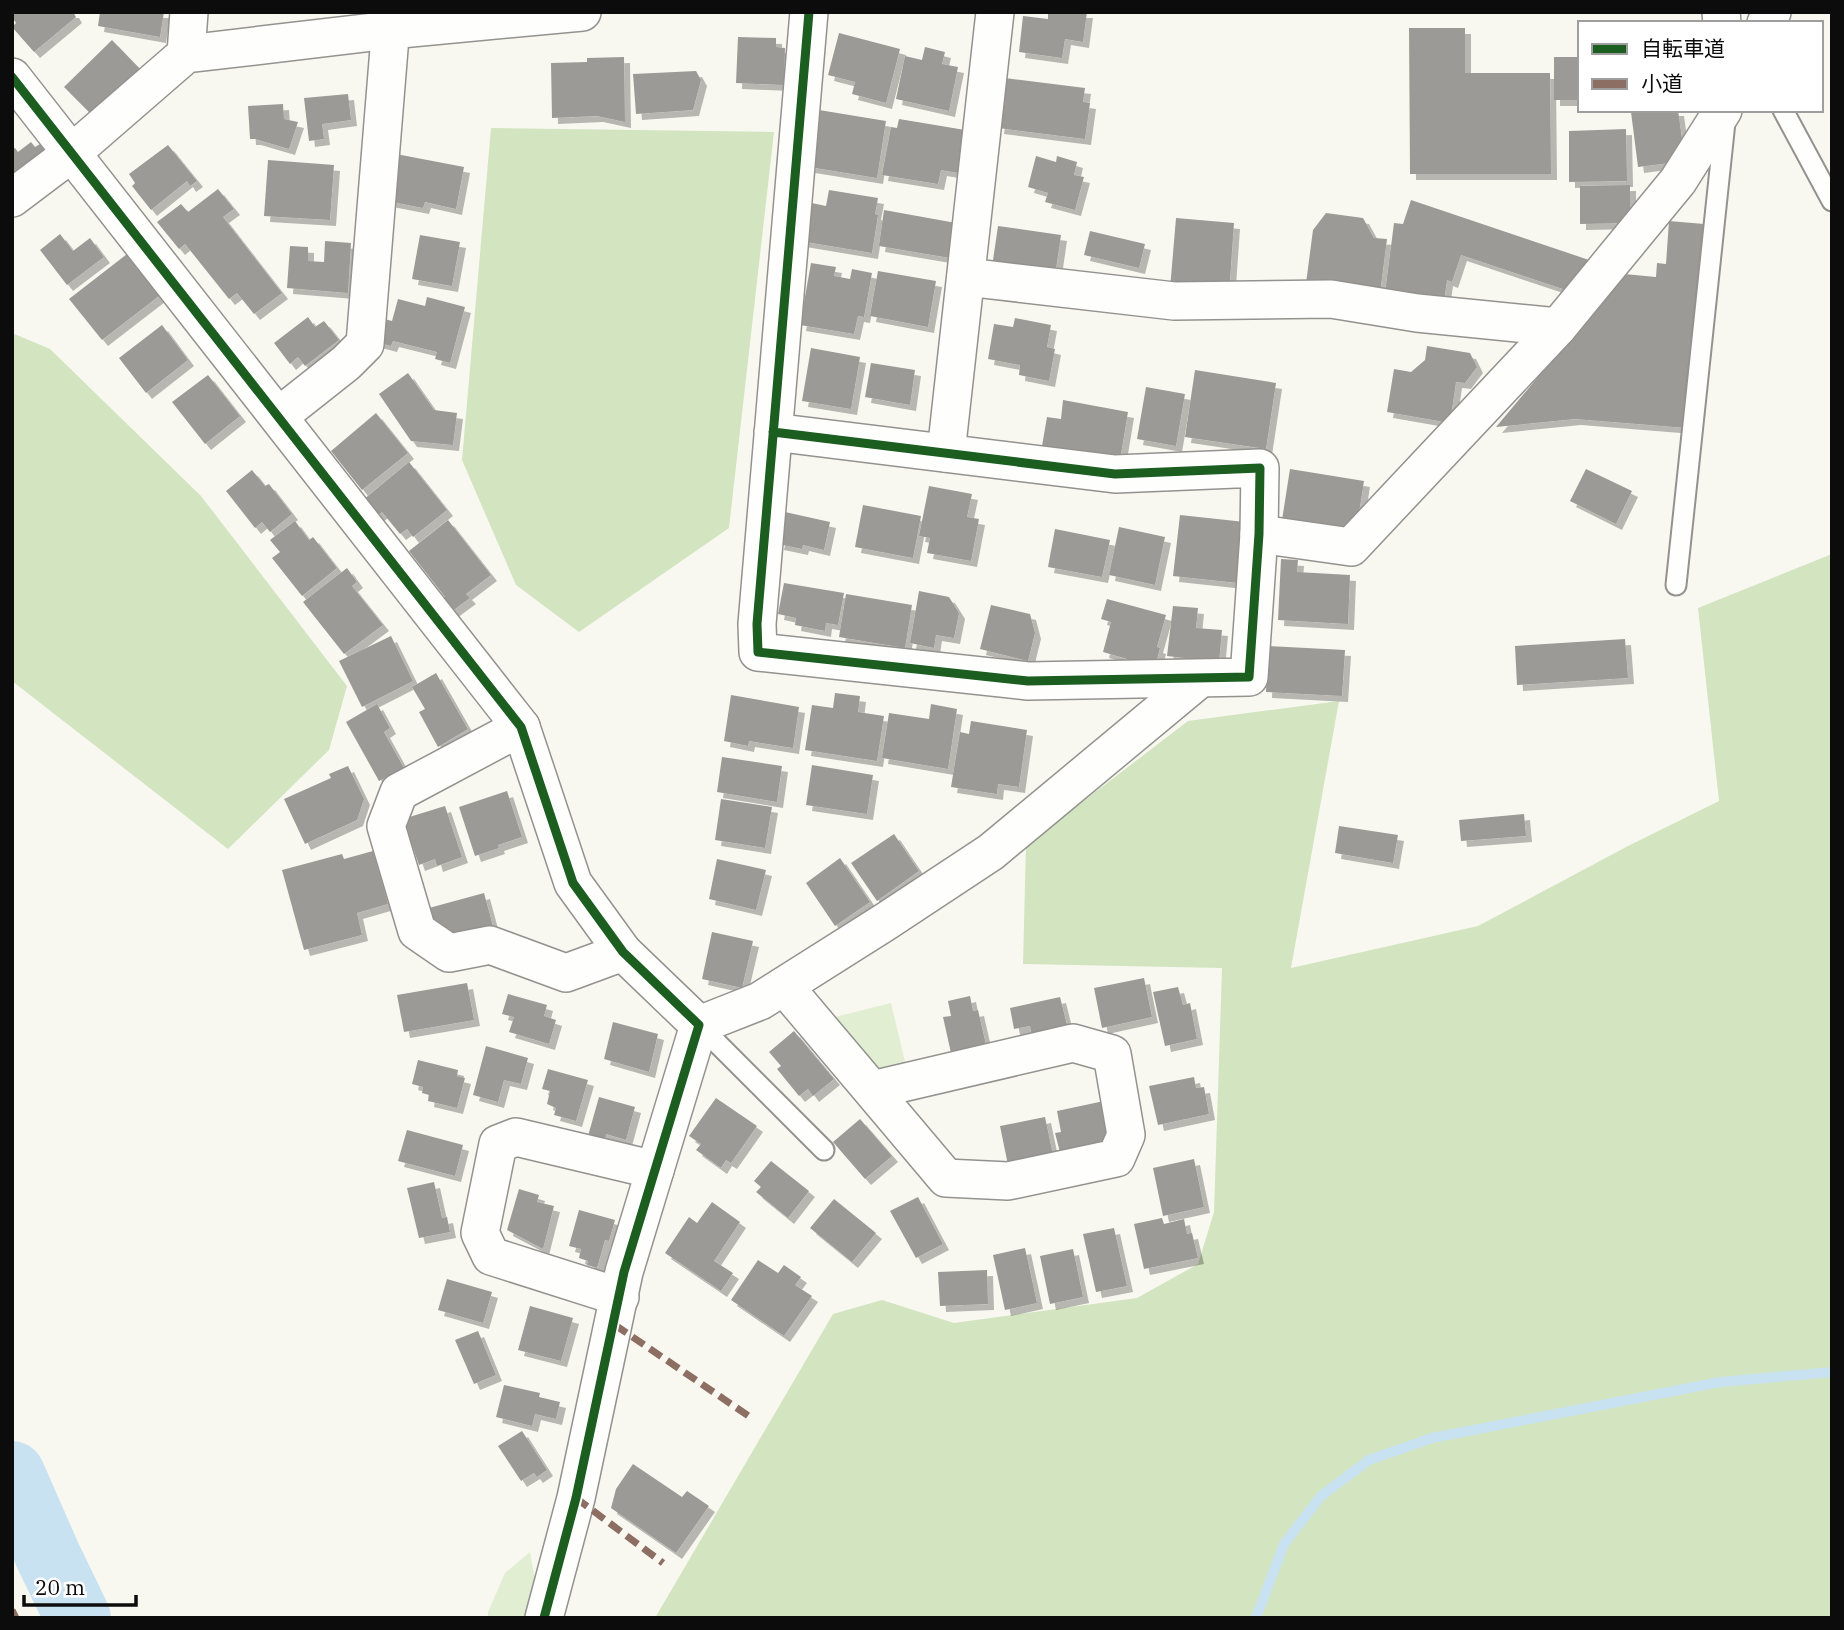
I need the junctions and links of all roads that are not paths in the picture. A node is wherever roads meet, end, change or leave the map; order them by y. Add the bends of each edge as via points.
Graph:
1 (189, 12) edge
2 (582, 12) edge
3 (809, 12) edge
4 (995, 12) edge
5 (391, 21) edge
6 (186, 54) junction
7 (12, 77) edge
8 (1723, 112) edge
9 (1724, 112) edge
10 (1784, 112) edge
11 (73, 152) junction
12 (12, 198) edge
13 (1832, 201) edge
14 (966, 277) junction
15 (1558, 327) junction
16 (279, 416) junction
17 (773, 432) junction
18 (946, 453) junction
19 (1259, 534) junction
20 (1676, 585) dead end
21 (1198, 680) junction
22 (521, 727) junction
23 (623, 952) junction
24 (784, 986) junction
25 (699, 1025) junction
26 (872, 1090) junction
27 (824, 1150) dead end
28 (655, 1170) junction
29 (620, 1297) junction
30 (544, 1618) edge

1 - 6 street
2 - 5 street
3 - 17 street
4 - 14 street
5 - 6 street
5 - 16 street via 365,344
6 - 11 street
7 - 11 street
8 - 15 street via 1678,181
9 - 20 lane
10 - 13 lane
11 - 12 street
11 - 16 street
14 - 15 street via 1174,301 1331,299
14 - 18 street
15 - 19 street via 1352,547
16 - 22 street
17 - 18 street
17 - 21 street via 758,652 1028,681
18 - 19 street via 1115,474 1260,468
19 - 21 street via 1248,677
21 - 24 street via 990,852
22 - 23 street via 573,883
22 - 23 street via 399,792 386,826 417,931 449,953 490,945 566,973
23 - 25 street
24 - 25 street via 760,1001
24 - 26 street
25 - 27 lane
25 - 28 street
26 - 26 street via 946,1178 1008,1181 1116,1158 1126,1135 1112,1054 1073,1043
28 - 29 street
28 - 29 street via 516,1137 498,1144 480,1233 491,1256
29 - 30 street

